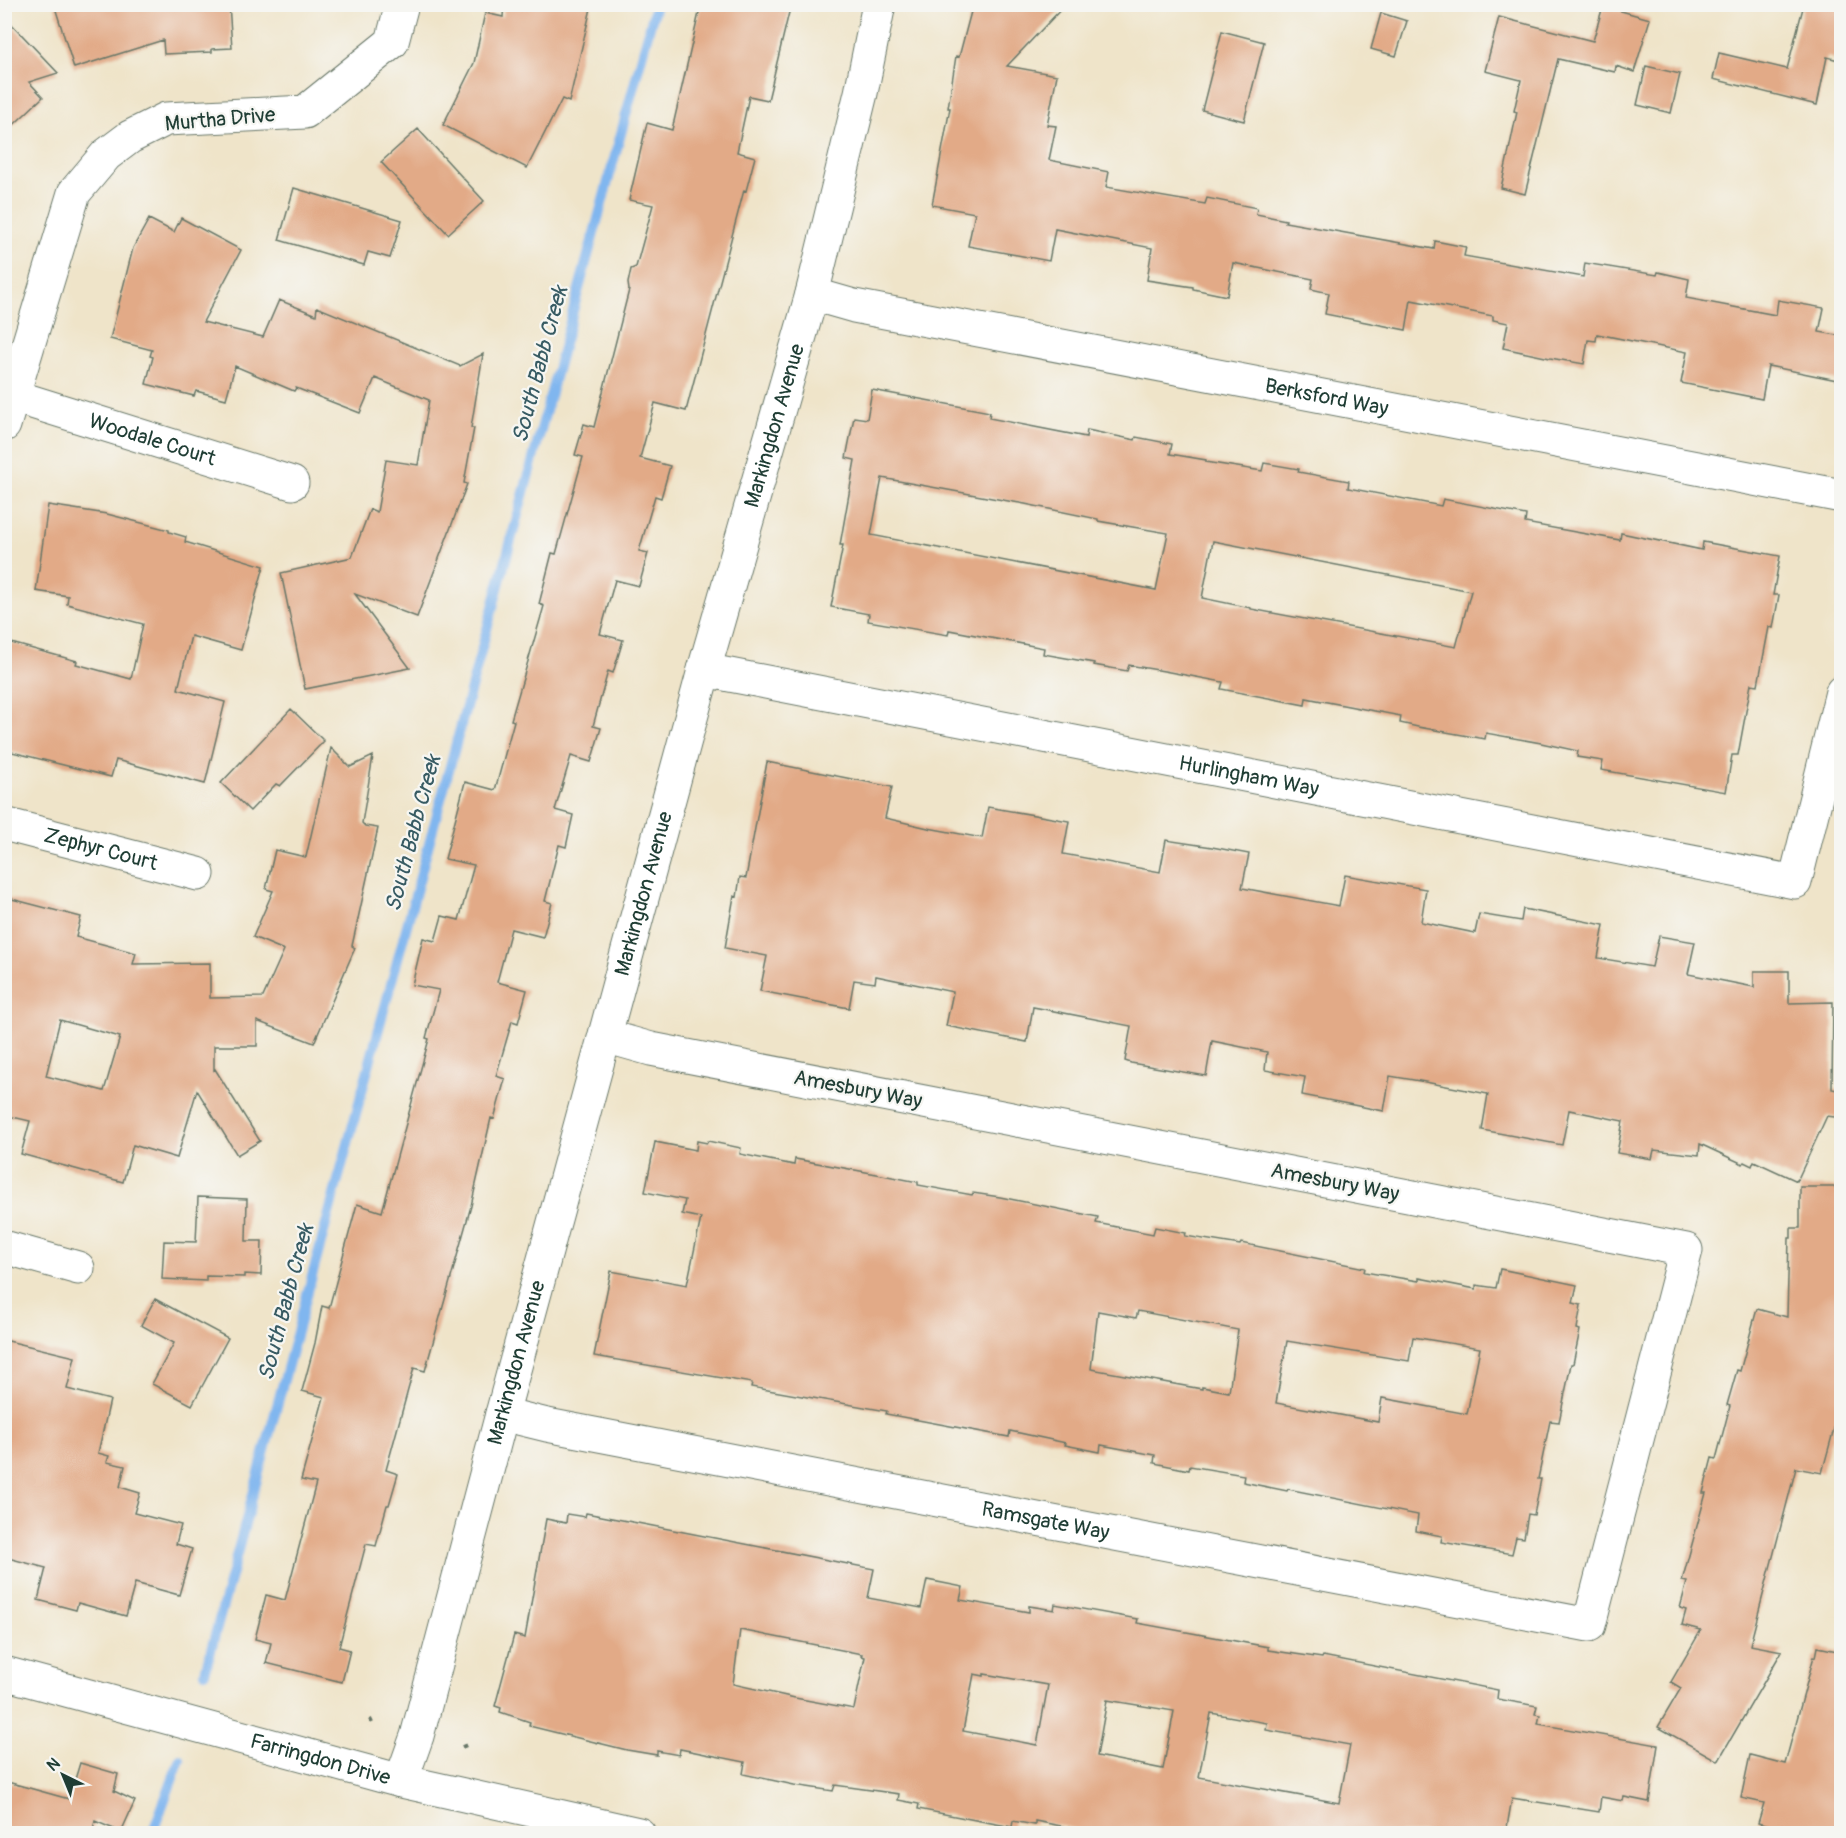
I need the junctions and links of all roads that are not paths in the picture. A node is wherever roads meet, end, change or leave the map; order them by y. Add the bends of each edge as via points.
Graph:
1 (402, 4) edge
2 (879, 4) edge
3 (812, 294) junction
4 (9, 411) edge
5 (292, 483) dead end
6 (1842, 496) edge
7 (704, 670) junction
8 (1842, 692) edge
9 (4, 824) edge
10 (198, 874) dead end
11 (605, 1036) junction
12 (4, 1247) edge
13 (78, 1268) dead end
14 (502, 1414) junction
15 (1589, 1624) joint
16 (4, 1673) edge
17 (401, 1781) junction
18 (639, 1833) edge

1 - 4 street, Murtha Drive via 392,42 305,112 166,119 129,136 106,155 74,193
2 - 3 street, Markingdon Avenue
3 - 6 street, Berksford Way
3 - 7 street, Markingdon Avenue
4 - 5 street, Woodale Court
7 - 8 street, Hurlingham Way via 1795,882
7 - 11 street, Markingdon Avenue
9 - 10 street, Zephyr Court
11 - 14 street, Markingdon Avenue
11 - 15 street, Amesbury Way via 651,1049 1686,1250
12 - 13 street
14 - 15 street, Ramsgate Way
14 - 17 street, Markingdon Avenue via 420,1724
16 - 17 street, Farringdon Drive
17 - 18 street, Farringdon Drive

